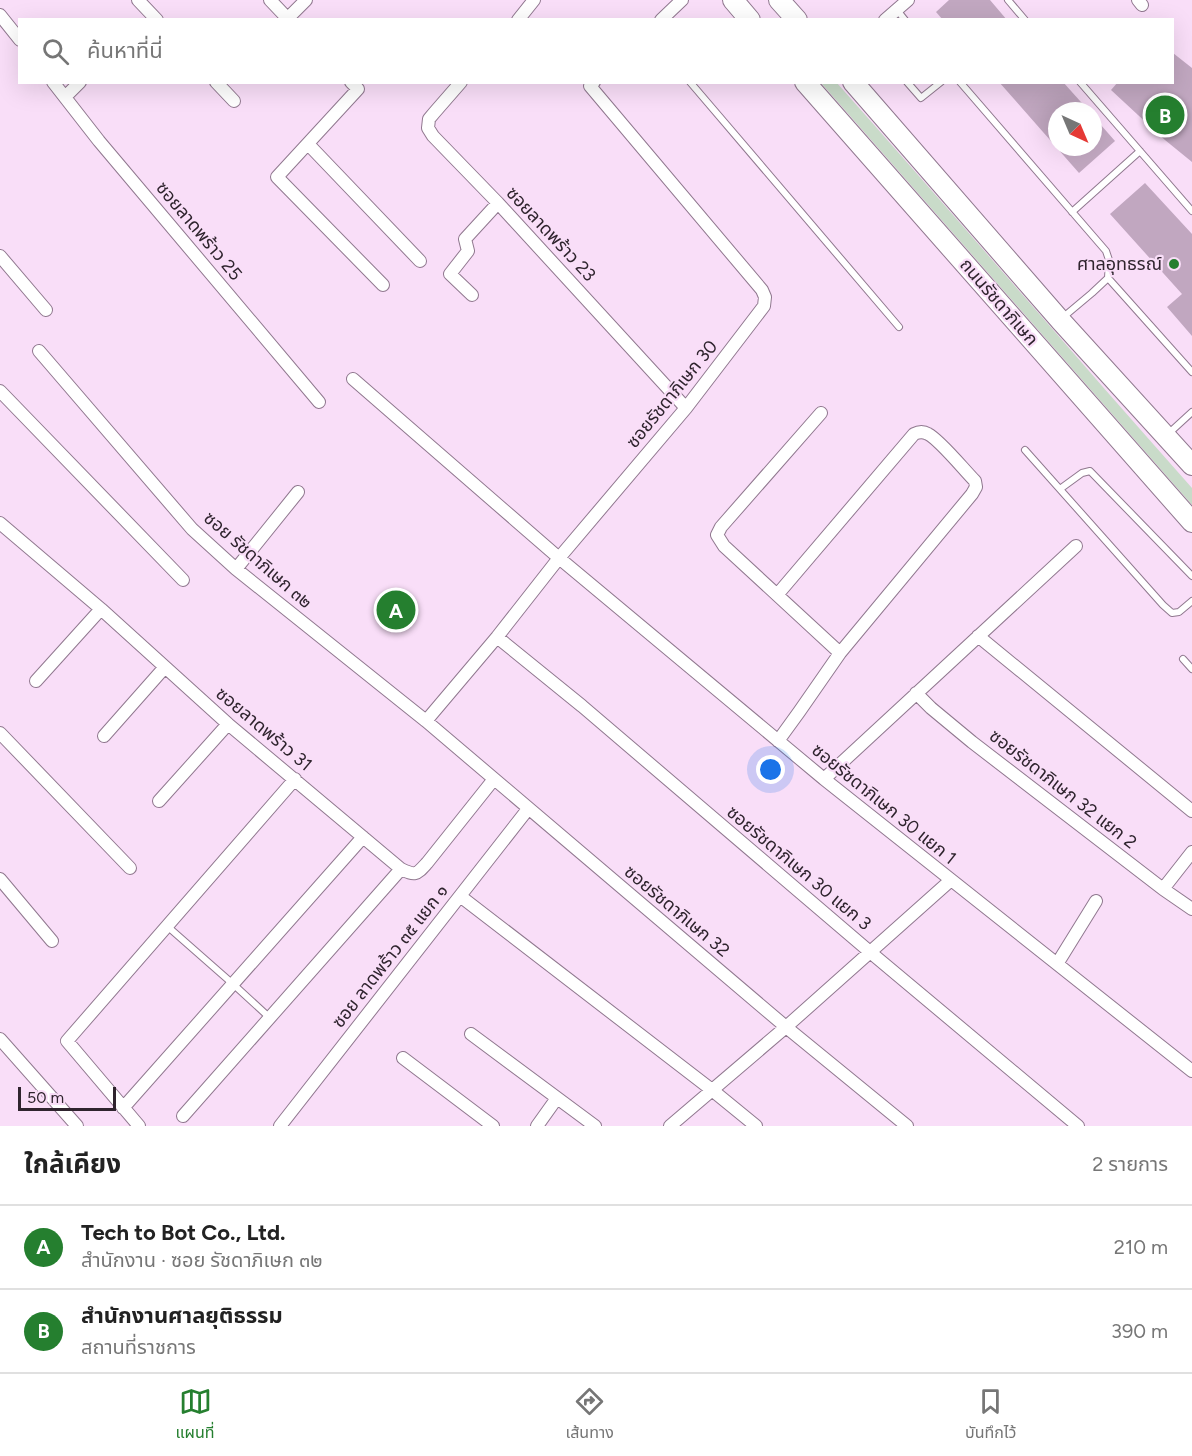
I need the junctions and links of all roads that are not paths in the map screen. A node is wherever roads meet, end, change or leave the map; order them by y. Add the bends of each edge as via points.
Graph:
1 (138, 0) edge
2 (270, 0) edge
3 (306, 0) edge
4 (534, 0) edge
5 (682, 0) edge
6 (733, 0) edge
7 (779, 0) edge
8 (908, 0) edge
9 (1008, 0) edge
10 (897, 10) junction
11 (0, 15) edge
12 (524, 17) edge
13 (153, 18) edge
14 (288, 18) edge
15 (290, 18) edge
16 (663, 18) edge
17 (748, 18) edge
18 (795, 18) edge
19 (887, 18) edge
20 (903, 18) edge
21 (1023, 18) edge
22 (18, 38) edge
23 (55, 84) edge
24 (79, 84) edge
25 (218, 84) edge
26 (353, 84) edge
27 (459, 84) edge
28 (590, 84) edge
29 (692, 84) edge
30 (807, 84) edge
31 (855, 84) edge
32 (909, 84) edge
33 (938, 84) edge
34 (962, 84) edge
35 (1082, 84) edge
36 (65, 97) junction
37 (234, 101) dead end
38 (308, 144) junction
39 (1140, 151) junction
40 (498, 203) junction
41 (1192, 211) edge
42 (1072, 212) junction
43 (0, 256) edge
44 (420, 261) dead end
45 (1108, 278) junction
46 (383, 285) dead end
47 (472, 295) dead end
48 (46, 310) dead end
49 (1060, 320) junction
50 (899, 327) dead end
51 (39, 351) dead end
52 (1192, 372) edge
53 (353, 379) dead end
54 (0, 391) edge
55 (319, 402) dead end
56 (686, 408) junction
57 (821, 413) dead end
58 (1191, 416) edge
59 (1167, 435) junction
60 (1025, 450) dead end
61 (1192, 465) edge
62 (1060, 489) junction
63 (298, 492) dead end
64 (1192, 522) edge
65 (0, 523) edge
66 (1076, 546) dead end
67 (559, 558) junction
68 (236, 569) junction
69 (1192, 576) edge
70 (183, 580) dead end
71 (777, 595) junction
72 (1192, 601) edge
73 (101, 609) junction
74 (978, 636) junction
75 (497, 637) junction
76 (840, 652) junction
77 (1183, 659) dead end
78 (165, 667) junction
79 (1192, 669) edge
80 (36, 681) dead end
81 (916, 693) junction
82 (426, 721) junction
83 (228, 724) junction
84 (0, 733) edge
85 (104, 736) dead end
86 (778, 741) junction
87 (494, 778) junction
88 (295, 779) junction
89 (824, 779) junction
90 (159, 801) dead end
91 (528, 808) junction
92 (1192, 811) edge
93 (363, 837) junction
94 (1192, 852) edge
95 (130, 868) dead end
96 (401, 869) junction
97 (0, 879) edge
98 (951, 880) junction
99 (1163, 890) junction
100 (460, 896) junction
101 (1096, 901) dead end
102 (1192, 909) edge
103 (167, 926) junction
104 (52, 941) dead end
105 (870, 952) junction
106 (1057, 964) junction
107 (233, 984) junction
108 (270, 1018) junction
109 (786, 1027) junction
110 (471, 1034) dead end
111 (0, 1039) edge
112 (403, 1058) dead end
113 (1192, 1071) edge
114 (712, 1090) junction
115 (557, 1098) junction
116 (123, 1108) junction
117 (183, 1116) dead end
118 (76, 1126) edge
119 (139, 1126) edge
120 (280, 1126) edge
121 (493, 1126) edge
122 (537, 1126) edge
123 (595, 1126) edge
124 (670, 1126) edge
125 (756, 1126) edge
126 (907, 1126) edge
127 (1078, 1126) edge

1 - 13 street
2 - 14 street
3 - 15 street
4 - 12 street
5 - 16 street
6 - 17 main road
7 - 18 main road
8 - 10 street
9 - 21 lane
10 - 19 street
10 - 20 lane
11 - 22 street
23 - 36 street, ซอยลาดพร้าว 25
24 - 36 street
25 - 37 street
26 - 38 street via 358,89
27 - 40 street, ซอยลาดพร้าว 23 via 429,119 428,128
28 - 56 street, ซอยรัชดาภิเษก 30 via 765,297 764,306
29 - 50 lane
30 - 64 main road, ถนนรัชดาภิเษก
31 - 49 main road, ถนนรัชดาภิเษก
32 - 33 lane via 921,98
34 - 42 lane
35 - 39 lane
36 - 55 street, ซอยลาดพร้าว 25
38 - 44 street
38 - 46 street via 277,177
39 - 41 lane
39 - 42 lane
40 - 47 street via 465,239 468,251 450,274
40 - 56 street, ซอยลาดพร้าว 23
42 - 45 lane via 1106,251
43 - 48 street
45 - 49 lane
45 - 52 lane
49 - 59 main road, ถนนรัชดาภิเษก
51 - 68 street, ซอย รัชดาภิเษก ๓๒ via 192,529
53 - 67 street, ซอยรัชดาภิเษก 30 แยก 1
54 - 70 street
56 - 67 street, ซอยรัชดาภิเษก 30
57 - 71 street via 717,535
58 - 59 lane
59 - 61 main road, ถนนรัชดาภิเษก
60 - 62 lane
62 - 69 lane via 1090,471
62 - 72 lane via 1172,613
63 - 68 street
65 - 73 street, ซอยลาดพร้าว 31
66 - 74 street
67 - 75 street, ซอยรัชดาภิเษก 30
67 - 86 street, ซอยรัชดาภิเษก 30 แยก 1
68 - 82 street, ซอย รัชดาภิเษก ๓๒
71 - 76 street
71 - 76 street via 914,434 926,433 937,441 975,481 976,487
73 - 78 street, ซอยลาดพร้าว 31
73 - 80 street
74 - 81 street
74 - 92 street
75 - 82 street, ซอยรัชดาภิเษก 30
75 - 105 street, ซอยรัชดาภิเษก 30 แยก 3
76 - 86 street
77 - 79 lane
78 - 83 street, ซอยลาดพร้าว 31
78 - 85 street
81 - 89 street
81 - 99 street, ซอยรัชดาภิเษก 32 แยก 2
82 - 87 street, ซอยรัชดาภิเษก 32
83 - 88 street, ซอยลาดพร้าว 31
83 - 90 street
84 - 95 street
86 - 89 street, ซอยรัชดาภิเษก 30 แยก 1
87 - 91 street, ซอยรัชดาภิเษก 32
87 - 96 street via 418,873
88 - 93 street, ซอยลาดพร้าว 31
88 - 103 street
89 - 98 street, ซอยรัชดาภิเษก 30 แยก 1
91 - 100 street, ซอย ลาดพร้าว ๓๕ แยก ๑
91 - 109 street, ซอยรัชดาภิเษก 32
93 - 96 street, ซอยลาดพร้าว 31
93 - 107 street
94 - 99 street
96 - 108 street
97 - 104 street
98 - 105 street
98 - 106 street, ซอยรัชดาภิเษก 30 แยก 1
99 - 102 street, ซอยรัชดาภิเษก 32 แยก 2
100 - 114 street
100 - 120 street, ซอย ลาดพร้าว ๓๕ แยก ๑
101 - 106 street
103 - 107 lane
103 - 116 street via 67,1041
105 - 109 street
105 - 127 street, ซอยรัชดาภิเษก 30 แยก 3
106 - 113 street, ซอยรัชดาภิเษก 30 แยก 1
107 - 108 lane
107 - 116 street
108 - 117 street
109 - 114 street
109 - 126 street, ซอยรัชดาภิเษก 32
110 - 115 street
111 - 118 street
112 - 121 street
114 - 124 street
114 - 125 street
115 - 122 street
115 - 123 street
116 - 119 street

